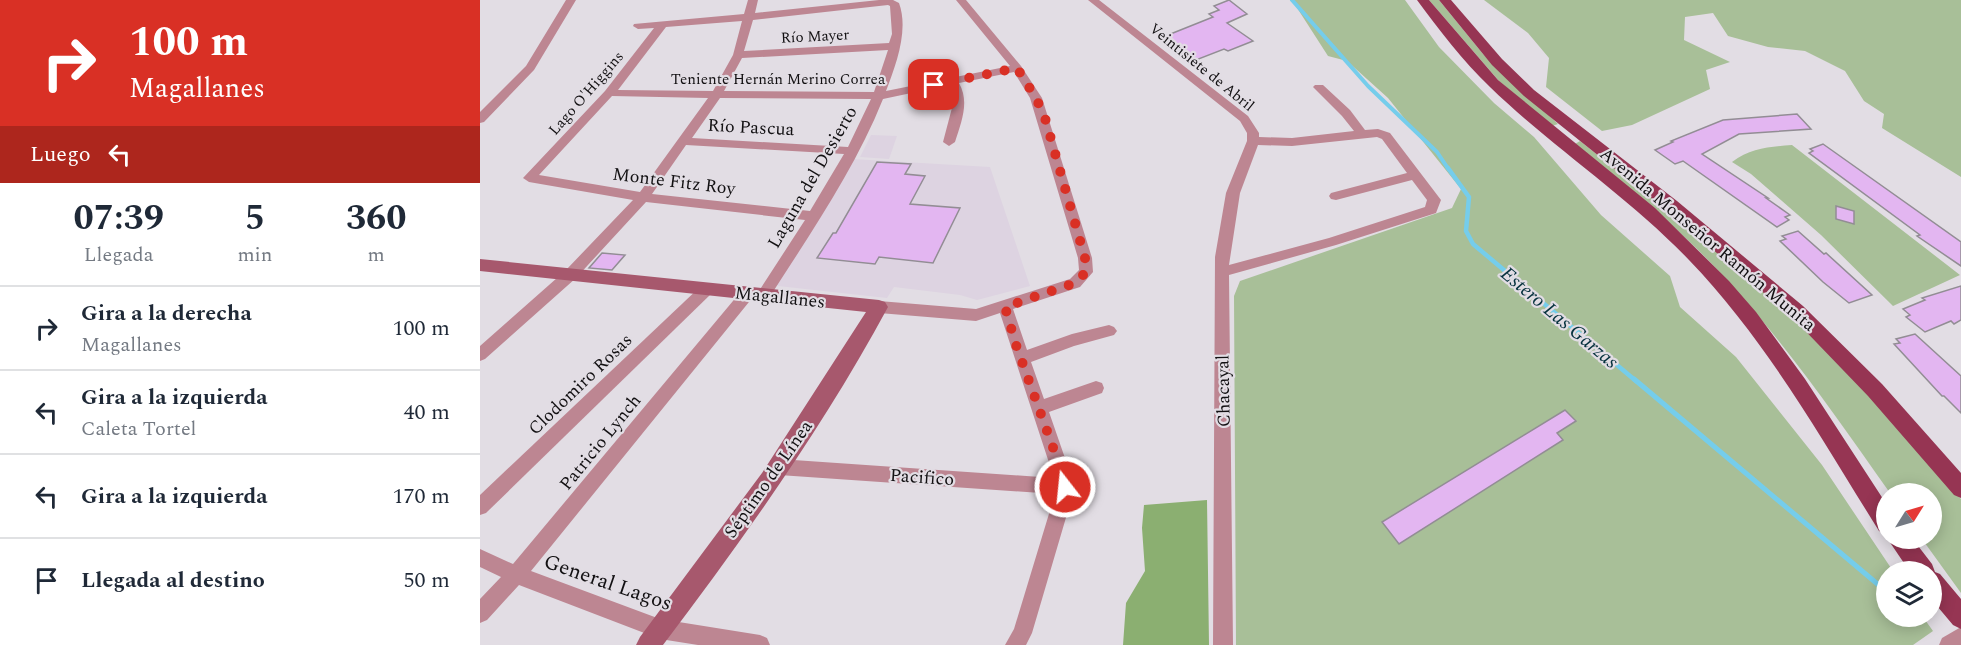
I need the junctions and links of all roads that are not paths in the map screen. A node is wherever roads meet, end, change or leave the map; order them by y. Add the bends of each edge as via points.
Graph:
1 (572, 0) edge
2 (753, 0) edge
3 (961, 0) edge
4 (1093, 0) edge
5 (1423, 0) edge
6 (1445, 0) edge
7 (748, 17) junction
8 (662, 25) junction
9 (638, 26) dead end
10 (894, 46) junction
11 (738, 55) junction
12 (1017, 68) junction
13 (952, 81) junction
14 (1319, 87) dead end
15 (609, 93) junction
16 (716, 95) junction
17 (878, 96) junction
18 (480, 119) edge
19 (1568, 124) junction
20 (1550, 131) junction
21 (1362, 134) junction
22 (1583, 136) junction
23 (683, 141) junction
24 (1253, 141) junction
25 (948, 142) dead end
26 (1566, 143) junction
27 (852, 151) junction
28 (1415, 175) junction
29 (529, 178) joint
30 (1336, 196) dead end
31 (643, 197) junction
32 (814, 216) junction
33 (480, 265) edge
34 (1222, 272) junction
35 (571, 274) junction
36 (707, 289) junction
37 (756, 293) junction
38 (879, 307) junction
39 (1005, 307) junction
40 (1109, 331) dead end
41 (480, 355) edge
42 (1021, 358) junction
43 (1096, 388) dead end
44 (1039, 408) junction
45 (779, 467) junction
46 (1065, 487) junction
47 (1961, 488) edge
48 (480, 507) edge
49 (1876, 507) edge
50 (1906, 549) edge
51 (480, 558) edge
52 (1916, 561) edge
53 (516, 575) junction
54 (1942, 594) edge
55 (480, 614) edge
56 (1961, 617) edge
57 (654, 637) edge
58 (1961, 637) edge
59 (1019, 641) edge
60 (760, 645) edge
61 (1223, 645) edge
62 (1949, 645) edge

1 - 18 street via 530,68
2 - 7 street
3 - 12 street
4 - 24 street, Veintisiete de Abril via 1244,119 1253,133
5 - 20 main road, Avenida Monseñor Ramón Munita via 1490,79
6 - 19 main road, Avenida Monseñor Ramón Munita via 1512,77
7 - 8 street
7 - 10 street, Laguna del Desierto via 890,2 895,4 898,17
7 - 11 street
8 - 9 street
8 - 15 street, Lago O'Higgins
10 - 11 street, Río Mayer
10 - 17 street, Laguna del Desierto
11 - 16 street
12 - 13 street, Teniente Hernán Merino Correa
12 - 39 street, Magallanes via 1045,118 1086,272 1075,283
13 - 17 street, Teniente Hernán Merino Correa
13 - 25 street via 958,96 958,112
14 - 21 street
15 - 16 street, Teniente Hernán Merino Correa
15 - 29 street, Lago O'Higgins
16 - 17 street, Teniente Hernán Merino Correa
16 - 23 street
17 - 27 street, Laguna del Desierto
19 - 20 main road
19 - 22 main road, Avenida Monseñor Ramón Munita
20 - 26 main road, Avenida Monseñor Ramón Munita
21 - 24 street via 1292,142
21 - 28 street via 1386,136
22 - 26 main road
22 - 47 main road, Avenida Monseñor Ramón Munita via 1797,311 1875,390
23 - 27 street, Río Pascua
23 - 31 street
24 - 34 street, Chacayal via 1233,193
26 - 49 main road, Avenida Monseñor Ramón Munita via 1692,252 1746,311
27 - 32 street, Laguna del Desierto
28 - 30 street
28 - 34 street via 1434,200 1431,210
29 - 31 street, Monte Fitz Roy
31 - 32 street, Monte Fitz Roy
31 - 35 street
32 - 37 street, Laguna del Desierto
33 - 35 street, Magallanes
34 - 61 street, Chacayal
35 - 36 street, Magallanes
35 - 41 street
36 - 37 street, Magallanes
36 - 48 street, Clodomiro Rosas
37 - 38 street, Magallanes
37 - 53 street, Patricio Lynch
38 - 39 street, Magallanes via 976,315
38 - 45 street, Séptimo de Línea
39 - 42 street
40 - 42 street
42 - 44 street
43 - 44 street
44 - 46 street
45 - 46 street, Pacifico
45 - 57 street, Séptimo de Línea
46 - 59 street
50 - 52 main road
51 - 53 street, General Lagos
53 - 55 street, Patricio Lynch
53 - 57 street, General Lagos
54 - 56 main road
57 - 60 street, General Lagos
58 - 62 street

